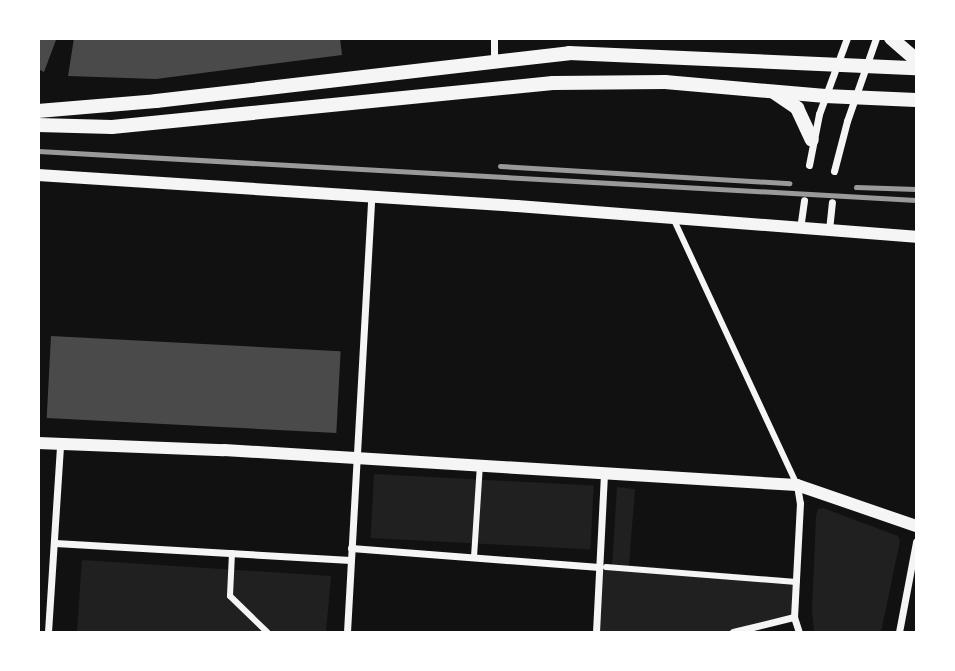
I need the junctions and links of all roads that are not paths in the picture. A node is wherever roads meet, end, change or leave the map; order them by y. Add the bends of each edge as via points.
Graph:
1 (494, 38) edge
2 (847, 38) edge
3 (876, 38) edge
4 (891, 38) edge
5 (494, 60) junction
6 (916, 60) edge
7 (836, 64) junction
8 (867, 66) junction
9 (916, 68) edge
10 (771, 90) junction
11 (825, 96) junction
12 (857, 97) junction
13 (916, 100) edge
14 (38, 110) edge
15 (38, 125) edge
16 (812, 140) junction
17 (809, 165) dead end
18 (834, 171) dead end
19 (38, 175) edge
20 (371, 197) junction
21 (804, 200) dead end
22 (832, 202) dead end
23 (673, 218) junction
24 (800, 229) junction
25 (829, 230) junction
26 (916, 237) edge
27 (38, 443) edge
28 (60, 444) junction
29 (356, 457) junction
30 (480, 465) junction
31 (604, 473) junction
32 (797, 485) junction
33 (916, 526) edge
34 (916, 541) edge
35 (55, 543) junction
36 (351, 548) junction
37 (232, 553) junction
38 (474, 558) junction
39 (351, 560) junction
40 (602, 567) junction
41 (796, 582) junction
42 (794, 617) junction
43 (48, 632) edge
44 (267, 632) edge
45 (347, 632) edge
46 (596, 632) edge
47 (733, 632) edge
48 (799, 632) edge
49 (899, 632) edge

1 - 5 street
2 - 7 street
3 - 8 street
4 - 6 main road
5 - 7 main road via 569,53
5 - 14 main road
7 - 8 main road
7 - 11 street
8 - 9 main road
8 - 12 street
10 - 11 main road
10 - 15 main road via 665,82 553,83 150,124
10 - 16 main road via 797,108
11 - 12 main road
11 - 16 street
12 - 13 main road
12 - 18 street
16 - 17 street
19 - 20 street
20 - 23 street
20 - 29 street
21 - 24 street
22 - 25 street
23 - 24 street
23 - 32 street
24 - 25 street
25 - 26 street
27 - 28 street
28 - 29 street
28 - 35 street
29 - 30 street
29 - 36 street
30 - 31 street
30 - 38 street
31 - 32 street
31 - 40 street
32 - 33 street
32 - 41 street
34 - 49 street
35 - 37 street
35 - 43 street
36 - 38 street
36 - 39 street
37 - 39 street
37 - 44 street via 230,596
38 - 40 street
39 - 45 street
40 - 41 street
40 - 46 street
41 - 42 street
42 - 47 street
42 - 48 street

